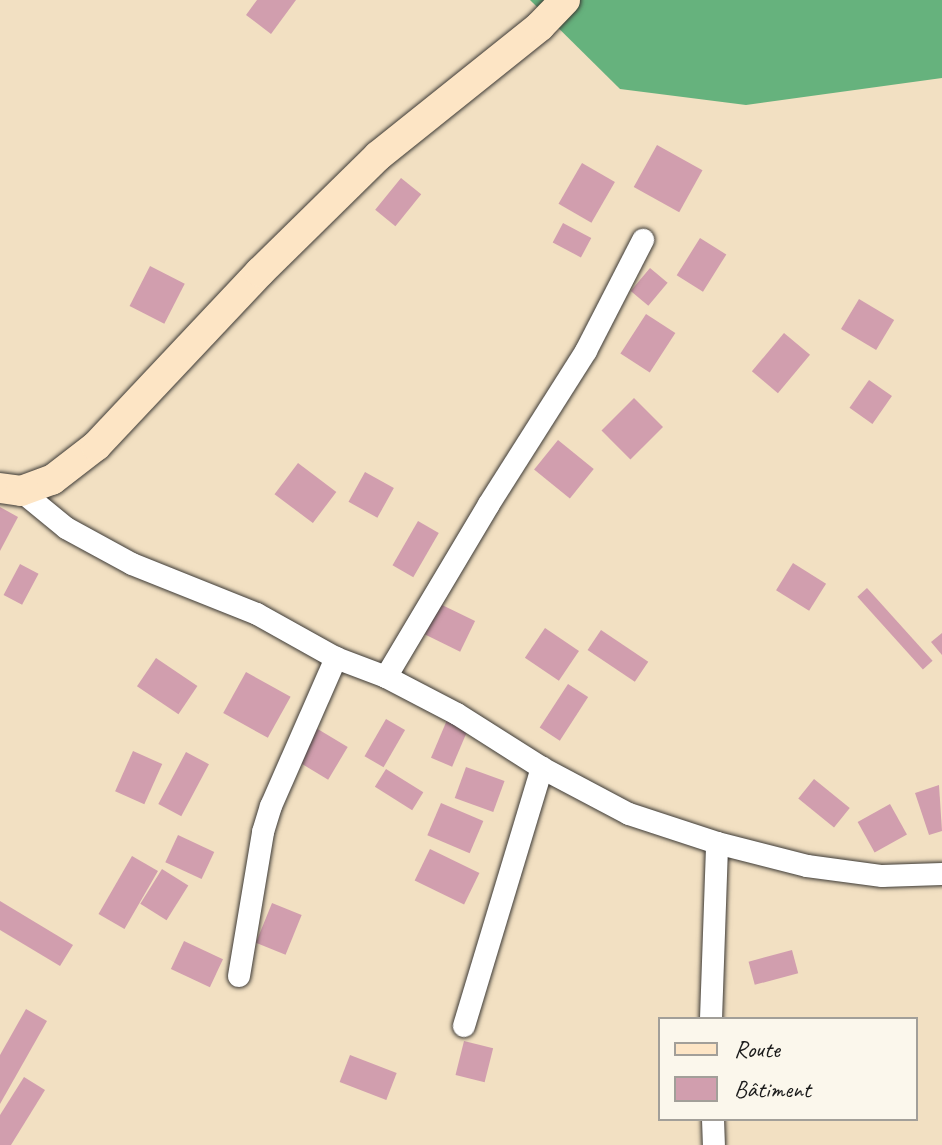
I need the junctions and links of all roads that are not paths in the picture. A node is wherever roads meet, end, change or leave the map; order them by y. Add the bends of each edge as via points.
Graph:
1 (565, 0) edge
2 (643, 240) dead end
3 (11, 490) edge
4 (336, 658) junction
5 (386, 677) junction
6 (542, 768) junction
7 (717, 843) junction
8 (942, 874) edge
9 (239, 976) dead end
10 (711, 1017) edge
11 (464, 1026) dead end
12 (713, 1121) edge
13 (714, 1145) edge

1 - 3 street via 378,156 96,446 52,480
2 - 5 street via 586,351
3 - 4 street via 119,557 257,614
4 - 5 street
4 - 9 street via 263,832
5 - 6 street
6 - 7 street via 629,814
6 - 11 street
7 - 8 street via 807,866 867,874
7 - 10 street
12 - 13 street

